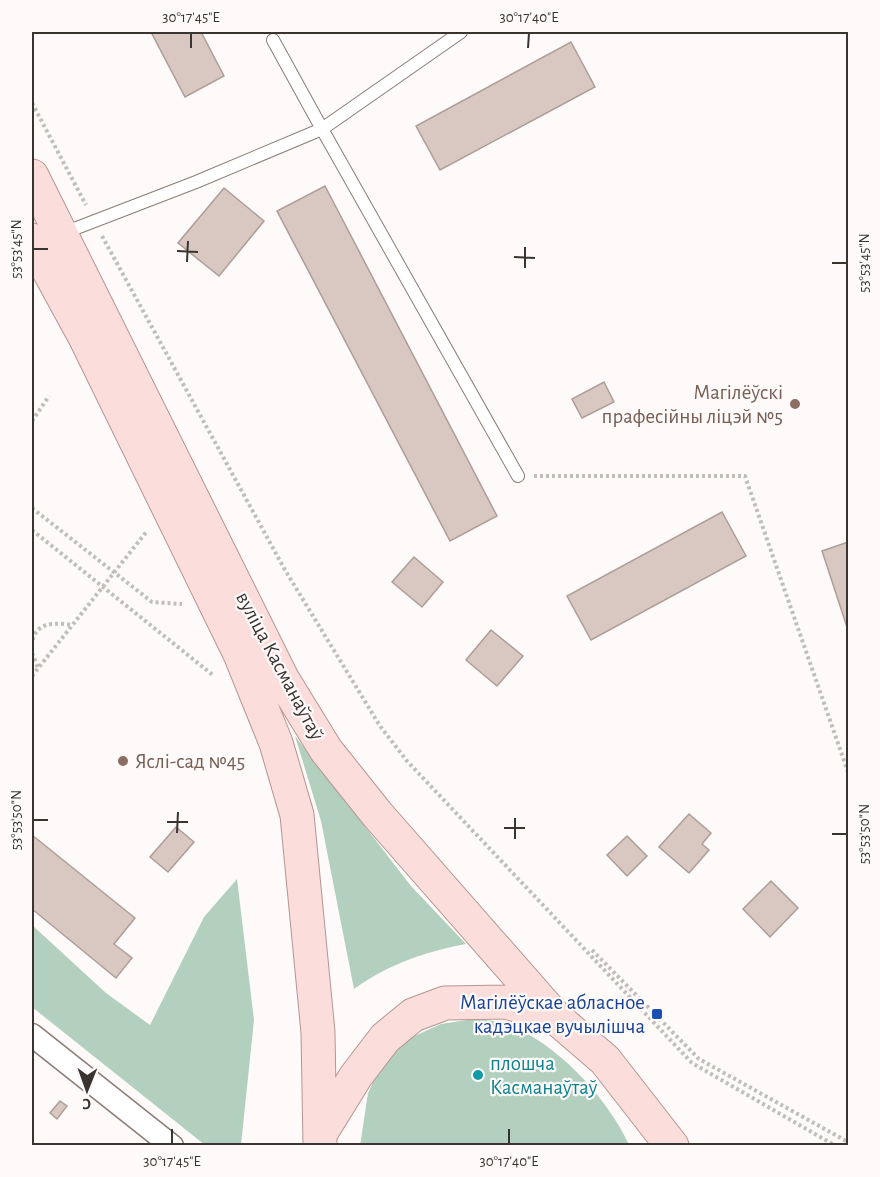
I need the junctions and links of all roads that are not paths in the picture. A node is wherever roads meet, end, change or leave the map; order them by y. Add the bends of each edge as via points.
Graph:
1 (461, 32) edge
2 (273, 40) dead end
3 (322, 129) junction
4 (32, 176) edge
5 (42, 240) edge
6 (518, 476) road end
7 (555, 1017) junction
8 (32, 1035) edge
9 (321, 1138) edge
10 (172, 1146) edge
11 (672, 1146) edge

1 - 3 lane
2 - 3 lane
3 - 5 lane
3 - 6 lane
4 - 5 main road, вуліца Касманаўтаў
5 - 7 main road, вуліца Касманаўтаў via 283,680 326,750
5 - 9 main road, вуліца Касманаўтаў via 240,654 276,743 297,815 318,1032
7 - 9 main road via 506,1002 445,1003 413,1015 385,1038 356,1076
7 - 11 main road, вуліца Касманаўтаў via 605,1060
8 - 10 street

